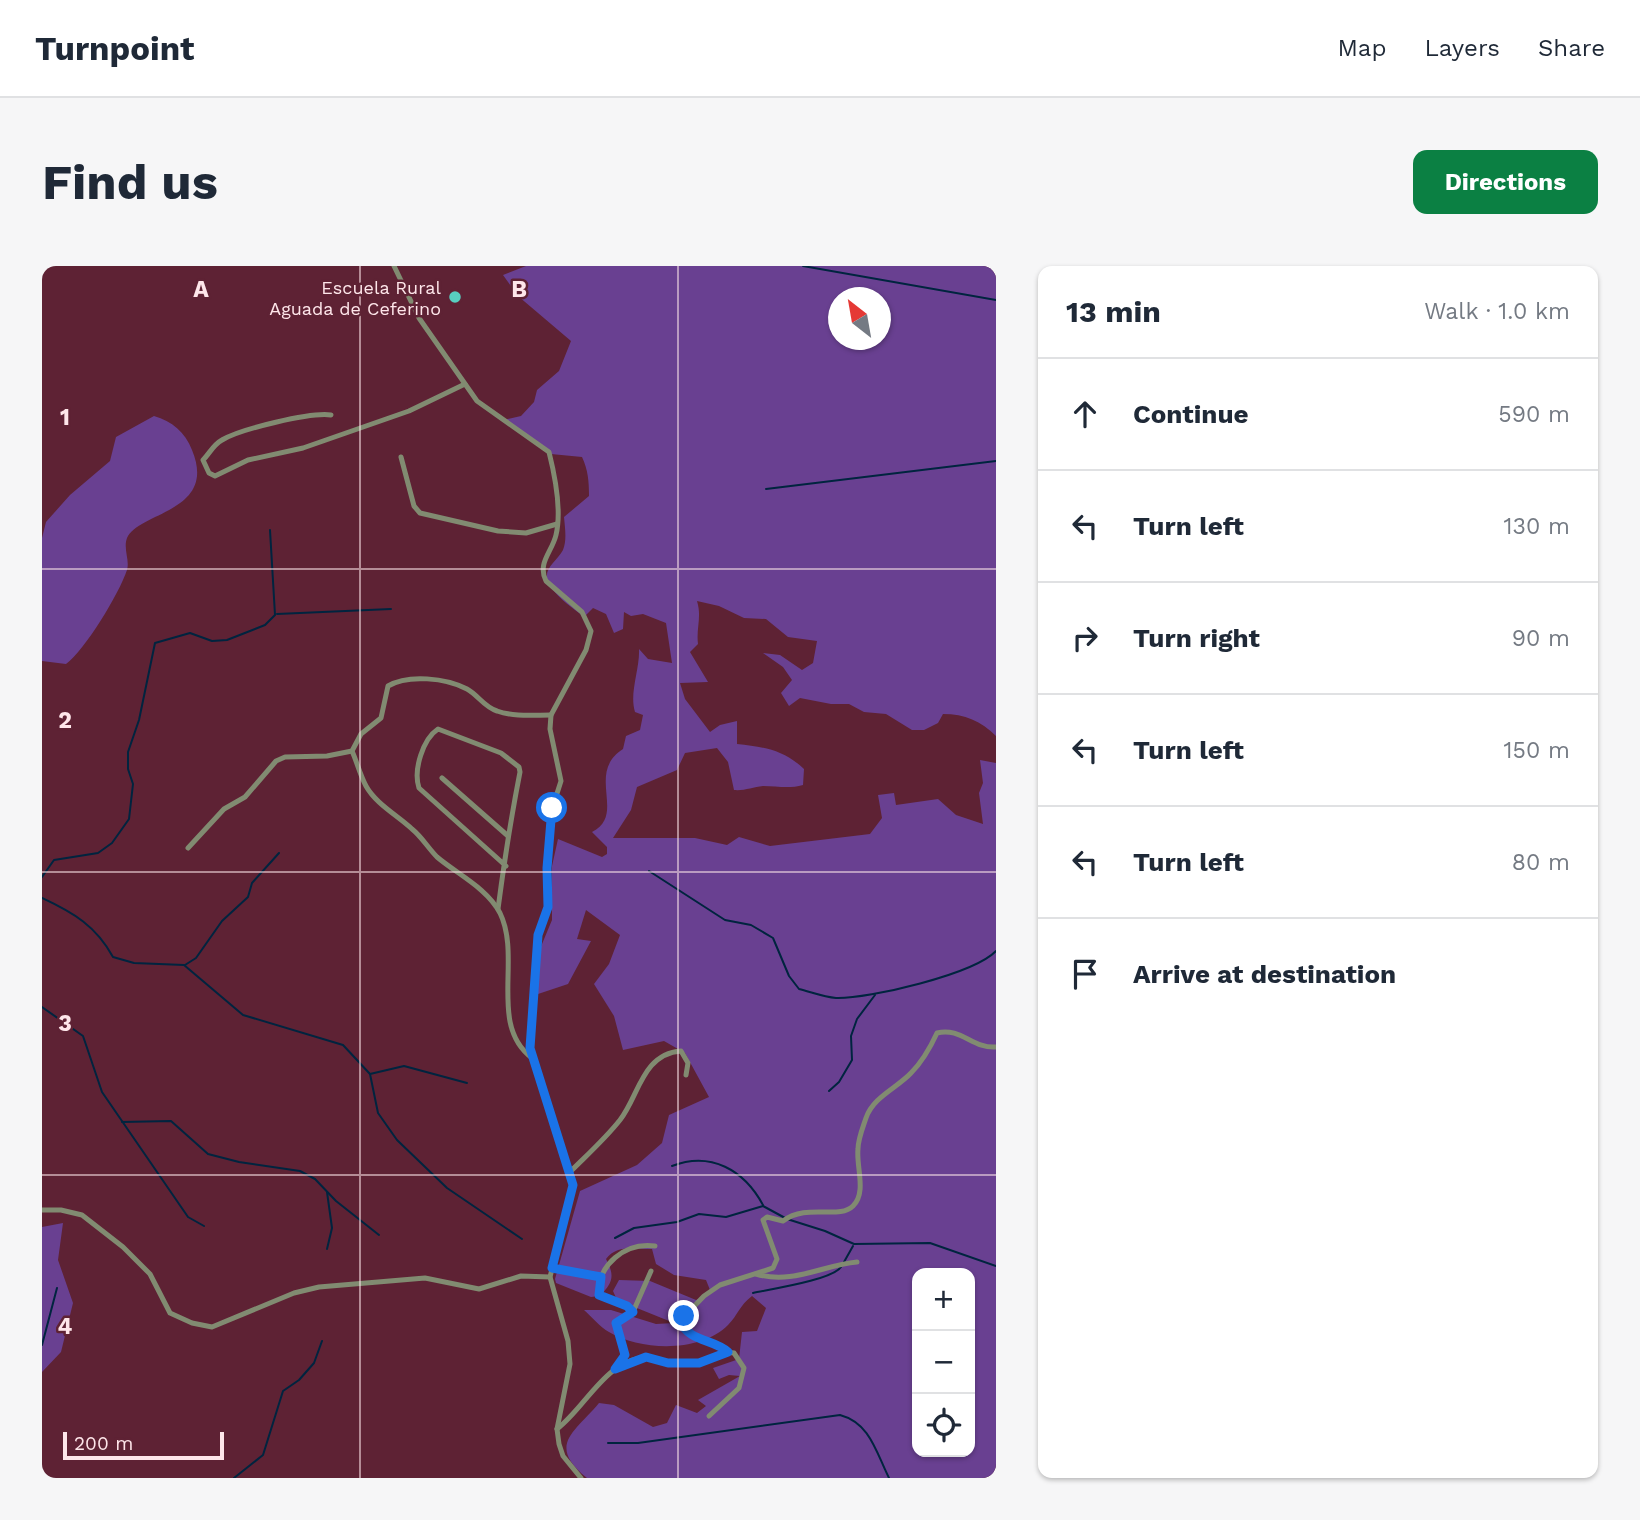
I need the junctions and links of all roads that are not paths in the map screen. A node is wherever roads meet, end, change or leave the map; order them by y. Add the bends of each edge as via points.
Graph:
1 (394, 266) edge
2 (465, 384) junction
3 (331, 415) dead end
4 (401, 457) dead end
5 (556, 524) junction
6 (551, 715) junction
7 (352, 751) junction
8 (442, 778) dead end
9 (508, 836) junction
10 (188, 848) dead end
11 (506, 866) junction
12 (498, 909) junction
13 (996, 1047) edge
14 (532, 1058) junction
15 (686, 1075) dead end
16 (570, 1172) junction
17 (42, 1210) edge
18 (655, 1246) dead end
19 (857, 1262) dead end
20 (552, 1268) junction
21 (651, 1271) dead end
22 (756, 1274) junction
23 (550, 1277) junction
24 (601, 1277) junction
25 (633, 1312) junction
26 (728, 1352) junction
27 (615, 1369) junction
28 (709, 1416) dead end
29 (557, 1429) junction
30 (581, 1478) edge

1 - 2 street via 419,318
2 - 3 street via 409,411 303,448 265,454 215,476 203,460 221,440 238,432 314,413
2 - 5 street via 477,401 549,452
4 - 5 street via 420,513 498,531 526,533
5 - 6 street via 543,574 582,612 591,631 586,650
6 - 7 street via 509,715 488,708 464,687 407,679 388,686 382,718 361,734
6 - 14 street via 561,781 552,808 548,907 536,952
7 - 10 street via 276,761 246,797 224,809
7 - 12 street via 374,796
8 - 9 street
9 - 11 street
9 - 11 street via 520,772 517,763 458,734 436,731 424,747 419,788
11 - 12 street
12 - 14 street via 508,945 511,1030 517,1045
13 - 22 street via 949,1030 937,1033 912,1073 867,1115 858,1149 860,1195 855,1204 836,1213 792,1214 783,1221 767,1217 763,1220 777,1259 773,1268
14 - 16 street
15 - 16 street via 688,1063 681,1051 670,1051 650,1066 635,1088 630,1107
16 - 20 street via 572,1194
17 - 23 street via 82,1215 150,1274 170,1313 212,1327 319,1287 425,1278 479,1289 522,1276
18 - 24 street via 644,1244 616,1256
19 - 22 street via 812,1275 774,1278
20 - 23 street
20 - 24 street
21 - 25 street
22 - 26 street via 720,1285 680,1321 705,1343 720,1344
23 - 29 street via 570,1364
24 - 25 street via 599,1295
25 - 27 street via 616,1323 625,1355
26 - 27 street via 699,1363 646,1357
26 - 28 street via 744,1368 741,1382 729,1400
27 - 29 street
29 - 30 street via 563,1455

